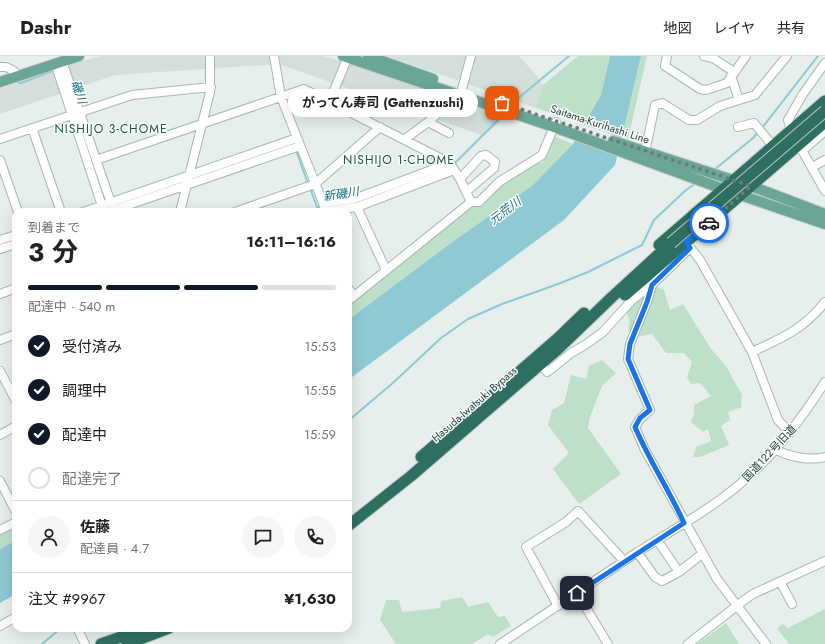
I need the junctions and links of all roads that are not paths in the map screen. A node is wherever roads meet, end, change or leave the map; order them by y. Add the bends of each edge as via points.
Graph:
1 (79, 56) edge
2 (210, 56) edge
3 (274, 56) edge
4 (368, 56) edge
5 (471, 56) edge
6 (667, 56) edge
7 (704, 56) edge
8 (746, 56) edge
9 (787, 56) edge
10 (345, 57) edge
11 (59, 60) edge
12 (825, 63) edge
13 (0, 67) edge
14 (14, 71) junction
15 (733, 74) junction
16 (0, 75) edge
17 (0, 82) edge
18 (211, 87) junction
19 (461, 92) junction
20 (281, 97) junction
21 (739, 100) junction
22 (825, 101) edge
23 (329, 102) junction
24 (825, 111) edge
25 (76, 113) junction
26 (428, 122) junction
27 (825, 122) edge
28 (202, 124) junction
29 (558, 126) junction
30 (380, 127) junction
31 (738, 127) dead end
32 (32, 128) junction
33 (791, 131) junction
34 (825, 131) edge
35 (449, 133) dead end
36 (0, 139) edge
37 (405, 139) junction
38 (298, 142) junction
39 (773, 146) junction
40 (800, 148) junction
41 (627, 149) junction
42 (645, 152) junction
43 (0, 160) edge
44 (96, 160) junction
45 (825, 160) edge
46 (452, 167) junction
47 (812, 167) junction
48 (190, 175) junction
49 (460, 179) junction
50 (733, 180) junction
51 (186, 185) junction
52 (311, 185) junction
53 (751, 186) junction
54 (724, 189) junction
55 (467, 191) junction
56 (825, 192) edge
57 (741, 195) junction
58 (471, 202) junction
59 (111, 203) junction
60 (102, 206) junction
61 (357, 207) junction
62 (17, 208) edge
63 (60, 208) edge
64 (96, 208) edge
65 (120, 208) edge
66 (181, 208) edge
67 (246, 208) edge
68 (323, 208) edge
69 (327, 208) edge
70 (340, 208) edge
71 (825, 214) edge
72 (825, 224) edge
73 (12, 236) edge
74 (0, 240) edge
75 (12, 245) edge
76 (688, 245) junction
77 (0, 249) edge
78 (386, 270) junction
79 (652, 285) junction
80 (12, 290) edge
81 (0, 294) edge
82 (352, 297) edge
83 (825, 302) edge
84 (12, 336) edge
85 (0, 340) edge
86 (555, 346) junction
87 (752, 352) junction
88 (540, 364) junction
89 (0, 371) edge
90 (825, 382) edge
91 (12, 394) edge
92 (12, 428) edge
93 (790, 433) junction
94 (0, 435) edge
95 (775, 449) junction
96 (825, 457) edge
97 (0, 481) edge
98 (12, 504) edge
99 (352, 514) edge
100 (352, 523) edge
101 (684, 523) junction
102 (12, 524) edge
103 (0, 530) edge
104 (657, 540) junction
105 (637, 552) junction
106 (702, 554) junction
107 (624, 561) junction
108 (825, 561) edge
109 (679, 572) junction
110 (781, 583) junction
111 (577, 593) junction
112 (792, 604) dead end
113 (558, 606) junction
114 (736, 606) junction
115 (12, 619) edge
116 (0, 626) edge
117 (79, 632) edge
118 (136, 632) edge
119 (158, 632) edge
120 (85, 644) edge
121 (101, 644) edge
122 (127, 644) edge
123 (500, 644) edge
124 (608, 644) edge
125 (688, 644) edge
126 (766, 644) edge

1 - 11 main road
2 - 18 street
3 - 20 street
4 - 19 main road, Saitama-Kurihashi Line
5 - 19 street
6 - 15 street via 665,66 700,89 706,90 727,83
7 - 15 street via 713,58
8 - 15 street
9 - 21 street via 755,95
10 - 19 main road, Saitama-Kurihashi Line
10 - 23 street
11 - 14 main road
11 - 17 main road
11 - 25 street
12 - 33 street via 788,120
13 - 14 street
14 - 16 main road
15 - 21 street
18 - 25 street via 132,95
18 - 28 street
19 - 26 street
19 - 29 main road, Saitama-Kurihashi Line
20 - 23 street via 304,90
20 - 28 street
20 - 38 street
21 - 42 street via 720,106 697,120 689,120 662,103 655,105
22 - 33 highway
23 - 30 street
24 - 86 highway, Hasuda-Iwatsuki Bypass, bridge
25 - 32 street
25 - 44 street
25 - 60 street
26 - 35 street
26 - 37 street
27 - 40 highway
28 - 44 street
28 - 48 street
29 - 41 main road, Saitama-Kurihashi Line
29 - 58 street via 542,155 500,182 479,202
30 - 37 street
30 - 52 street
31 - 39 street via 754,123
32 - 36 street
32 - 63 street
33 - 39 highway
34 - 40 street
37 - 46 street
38 - 48 street
38 - 51 street
38 - 52 street
39 - 50 highway
40 - 47 street
40 - 53 highway
41 - 42 main road, Saitama-Kurihashi Line
41 - 54 main road, Saitama-Kurihashi Line
42 - 50 main road, Saitama-Kurihashi Line
43 - 62 street
44 - 59 street
45 - 47 street
46 - 49 street
46 - 61 street
46 - 69 street
47 - 56 street
48 - 51 street
48 - 59 street
49 - 55 street
49 - 55 street via 481,156 486,155 495,162 494,168
50 - 53 main road, Saitama-Kurihashi Line
50 - 54 highway
51 - 65 street
51 - 66 street
52 - 67 street
52 - 68 street
53 - 57 highway
53 - 71 main road, Saitama-Kurihashi Line
54 - 57 main road, Saitama-Kurihashi Line
54 - 86 highway via 617,282
55 - 58 street
57 - 72 main road, Saitama-Kurihashi Line
57 - 76 highway
58 - 78 street
59 - 60 street
60 - 64 street
61 - 70 street
61 - 78 street
73 - 74 street
75 - 77 street
76 - 79 street
76 - 86 highway via 611,307
76 - 87 street via 700,260
78 - 82 street
79 - 88 street via 632,300 603,332 549,371 547,372
79 - 101 street via 630,344 628,359 650,410 640,418 635,427 644,450
80 - 81 street
83 - 87 street via 796,330
84 - 85 street
86 - 88 highway, Hasuda-Iwatsuki Bypass
86 - 99 highway, Hasuda-Iwatsuki Bypass
87 - 93 street via 778,420
88 - 100 highway, Hasuda-Iwatsuki Bypass via 411,476
89 - 91 street
90 - 93 street, 国道122号旧道
92 - 94 street
93 - 95 street, 国道122号旧道
95 - 96 street via 781,453 802,457
95 - 101 street, 国道122号旧道 via 735,488
97 - 98 street
101 - 104 street, 国道122号旧道
101 - 106 street
102 - 103 street
104 - 105 street, 国道122号旧道
104 - 109 street
105 - 107 street, 国道122号旧道
105 - 109 street via 655,577 662,581
106 - 109 street
106 - 114 street
107 - 111 street, 国道122号旧道
107 - 113 street via 578,511 566,522 526,548
108 - 110 street
110 - 112 street
110 - 114 street via 753,594
111 - 113 street, 国道122号旧道
111 - 124 street
113 - 123 street, 国道122号旧道
114 - 125 street
114 - 126 street
115 - 116 street
117 - 120 street
118 - 121 highway
119 - 122 highway

